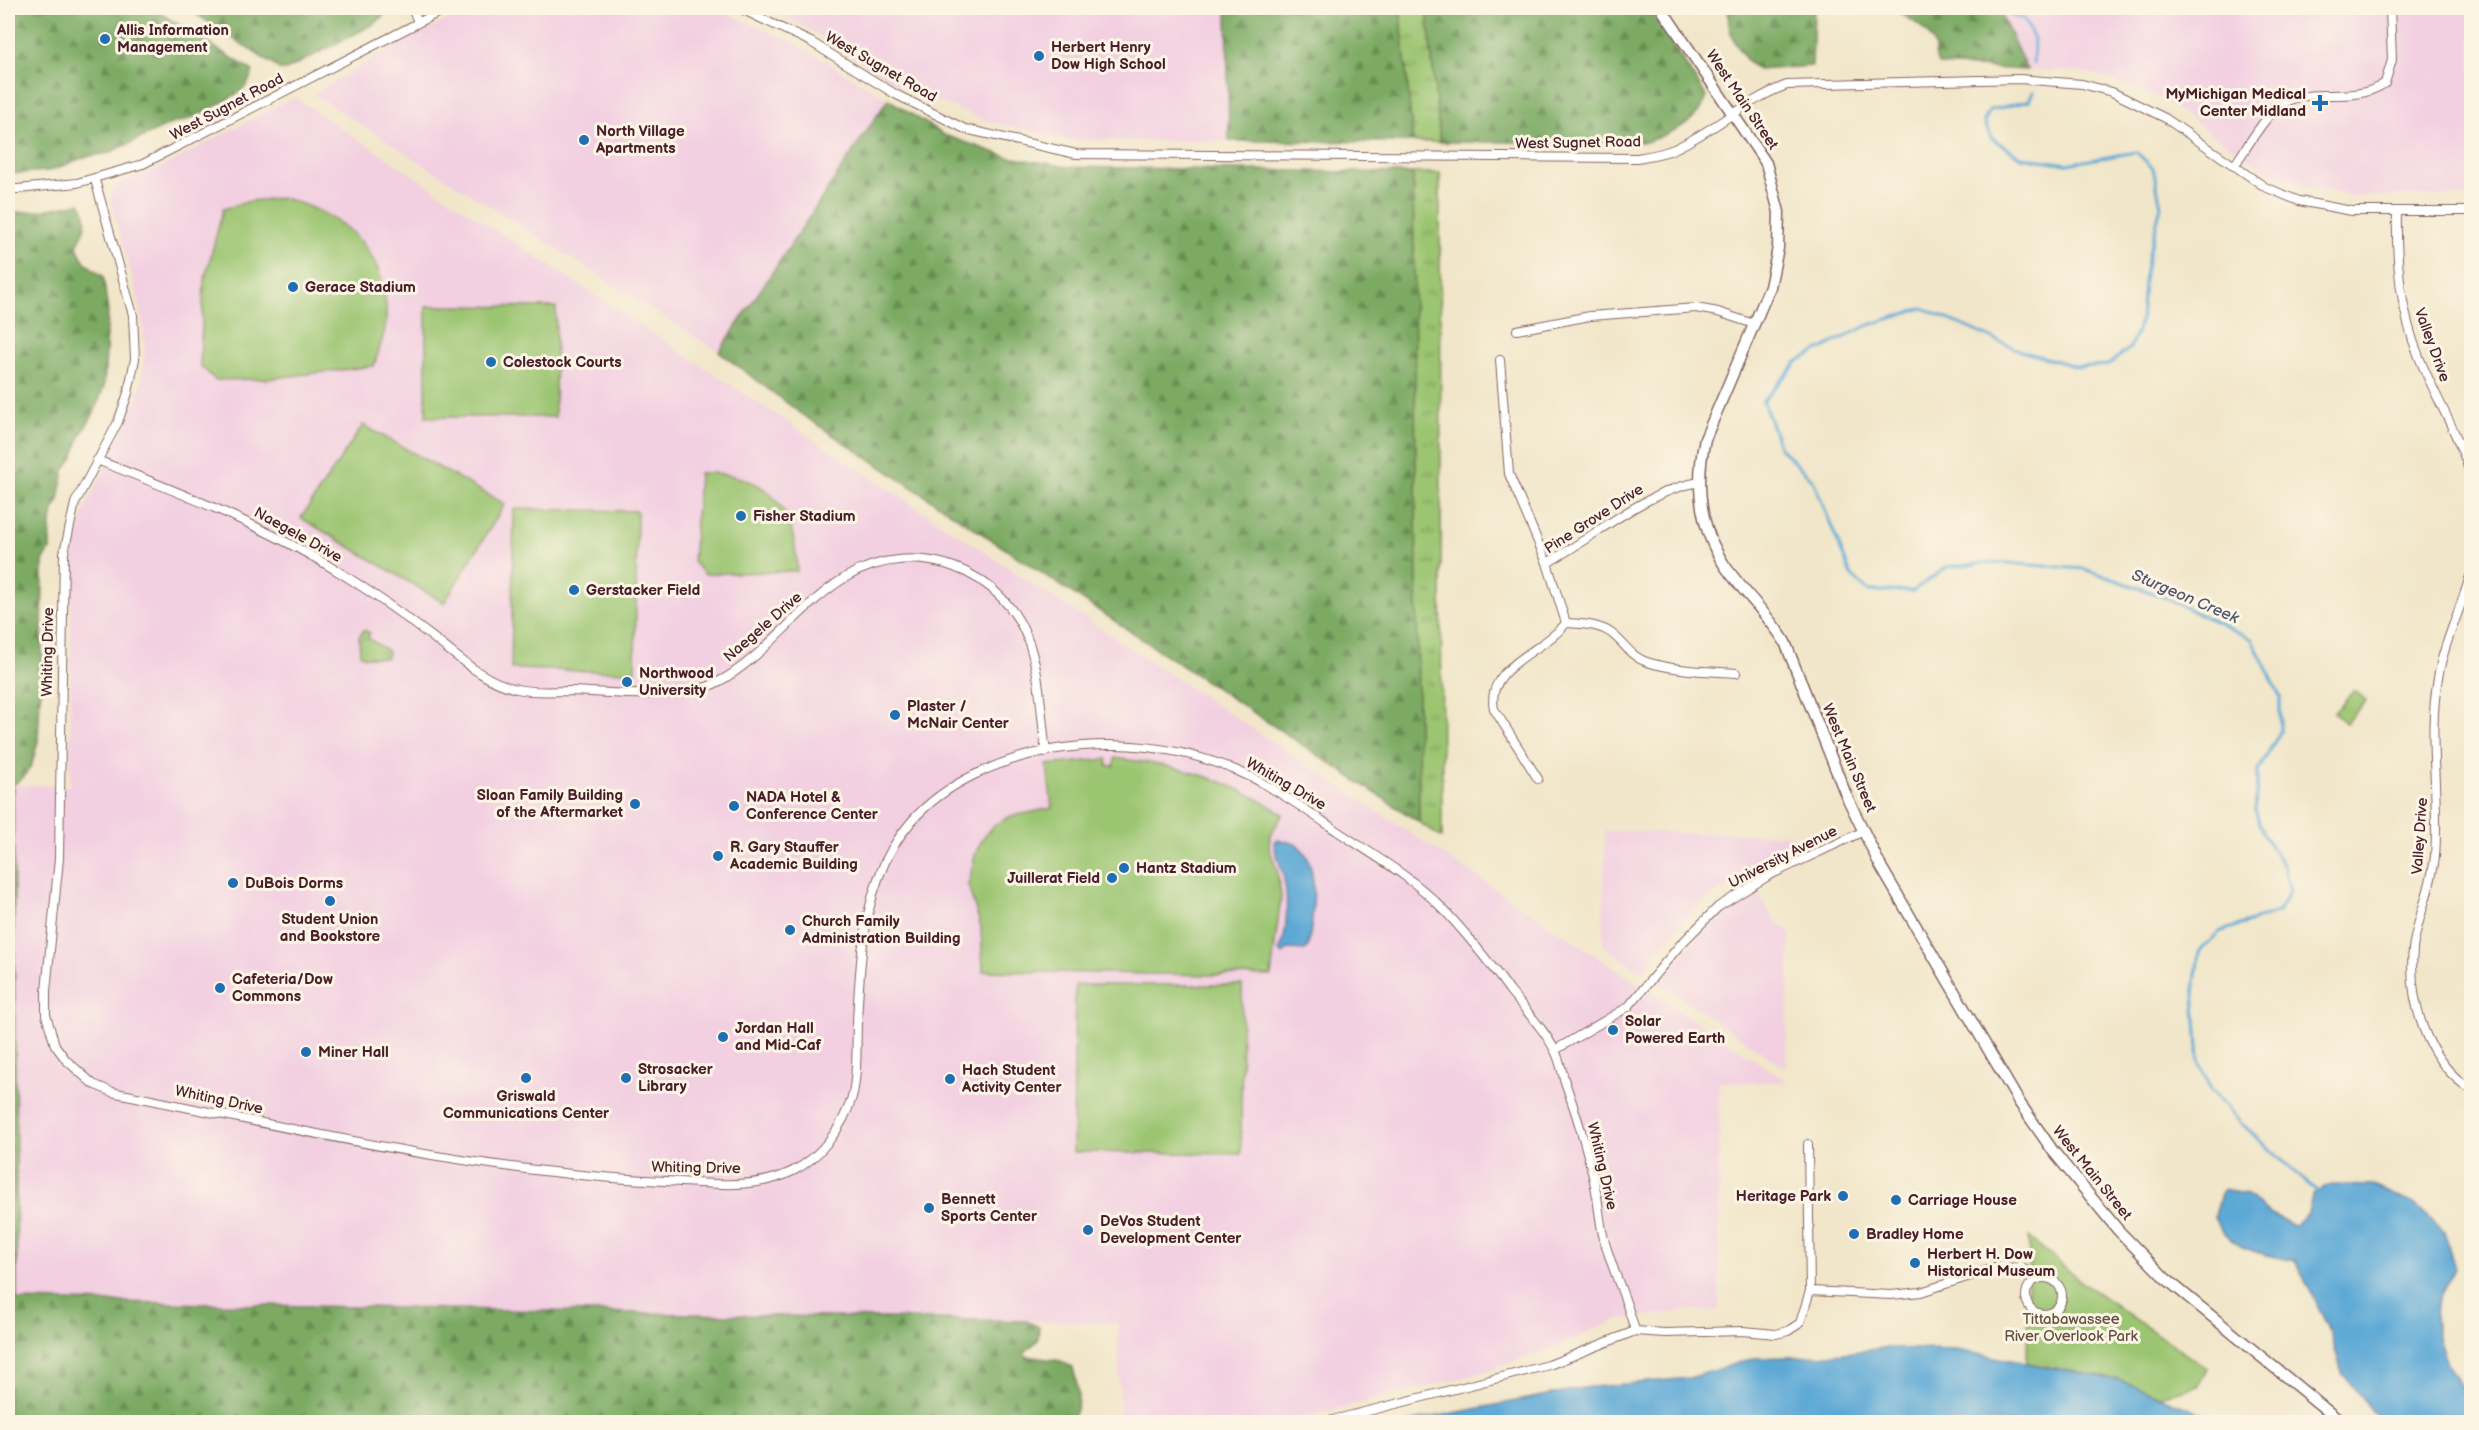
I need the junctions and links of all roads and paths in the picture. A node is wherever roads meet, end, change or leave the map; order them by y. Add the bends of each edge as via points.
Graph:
1 (412, 8) edge
2 (447, 8) edge
3 (739, 8) edge
4 (1661, 8) edge
5 (2390, 8) edge
6 (418, 22) junction
7 (1733, 113) junction
8 (2234, 166) junction
9 (95, 180) junction
10 (8, 190) edge
11 (2472, 211) edge
12 (2397, 212) junction
13 (1754, 324) junction
14 (1517, 330) dead end
15 (1500, 360) dead end
16 (97, 460) junction
17 (2472, 480) edge
18 (1699, 482) junction
19 (1547, 563) junction
20 (2472, 569) edge
21 (1566, 623) junction
22 (1736, 673) dead end
23 (1046, 752) junction
24 (1538, 778) dead end
25 (1864, 831) junction
26 (1555, 1050) junction
27 (2472, 1090) edge
28 (1808, 1144) dead end
29 (2039, 1278) junction
30 (1810, 1291) junction
31 (1635, 1331) junction
32 (1325, 1422) edge
33 (2341, 1422) edge

1 - 6 street
2 - 6 street, West Sugnet Road
3 - 7 street, West Sugnet Road via 811,42 895,94 965,129 1076,154 1637,158 1671,150
4 - 7 street, West Main Street
5 - 8 street via 2392,60 2385,83 2367,93 2284,102
6 - 9 street, West Sugnet Road via 168,154
7 - 8 street, West Sugnet Road via 1761,94 1787,85 2053,80 2082,84 2134,101 2175,124
7 - 13 street, West Main Street via 1766,163 1779,212 1776,268
8 - 12 street, West Sugnet Road via 2265,187 2299,201 2340,210
9 - 10 street, West Sugnet Road
9 - 16 street, Whiting Drive via 133,315 135,346 124,408
11 - 12 street, West Sugnet Road
12 - 17 street, Valley Drive via 2397,270 2409,330 2457,436
13 - 14 street via 1696,308 1590,316
13 - 18 street, West Main Street via 1705,439
15 - 19 street via 1509,474
16 - 23 street, Naegele Drive via 197,498 264,530 338,571 488,679 519,690 689,691 717,682 740,667 849,575 905,560 957,566 989,584 1021,625 1035,667
16 - 23 street, Whiting Drive via 75,503 64,554 59,858 46,1015 55,1045 66,1060 93,1084 112,1092 519,1170 698,1183 771,1180 795,1170 825,1146 840,1125 852,1096 861,946 867,910 878,874 899,837 912,818 953,787 998,765
18 - 19 street, Pine Grove Drive via 1653,497
18 - 25 street, West Main Street via 1704,522 1713,547 1785,642
19 - 21 street, Pine Grove Drive
20 - 27 street, Valley Drive via 2438,677 2435,859 2413,948 2413,978 2415,1003 2431,1045 2444,1065
21 - 22 street via 1611,633 1628,652 1646,662
21 - 24 street via 1503,674 1495,683 1492,696 1494,709
23 - 26 street, Whiting Drive via 1104,745 1164,749 1226,766 1288,798 1391,867 1440,906
25 - 26 street, University Avenue via 1768,876 1718,907 1680,945 1629,1007
25 - 33 street, West Main Street via 2019,1102 2070,1174 2165,1278
26 - 31 street, Whiting Drive via 1582,1132 1604,1239
28 - 30 street
29 - 29 street via 2054,1280 2060,1287 2061,1302 2051,1312 2035,1311 2027,1302 2027,1290
29 - 30 street via 2022,1268 1998,1267 1921,1292 1891,1295
30 - 31 street via 1800,1323 1776,1334
31 - 32 street via 1549,1365

